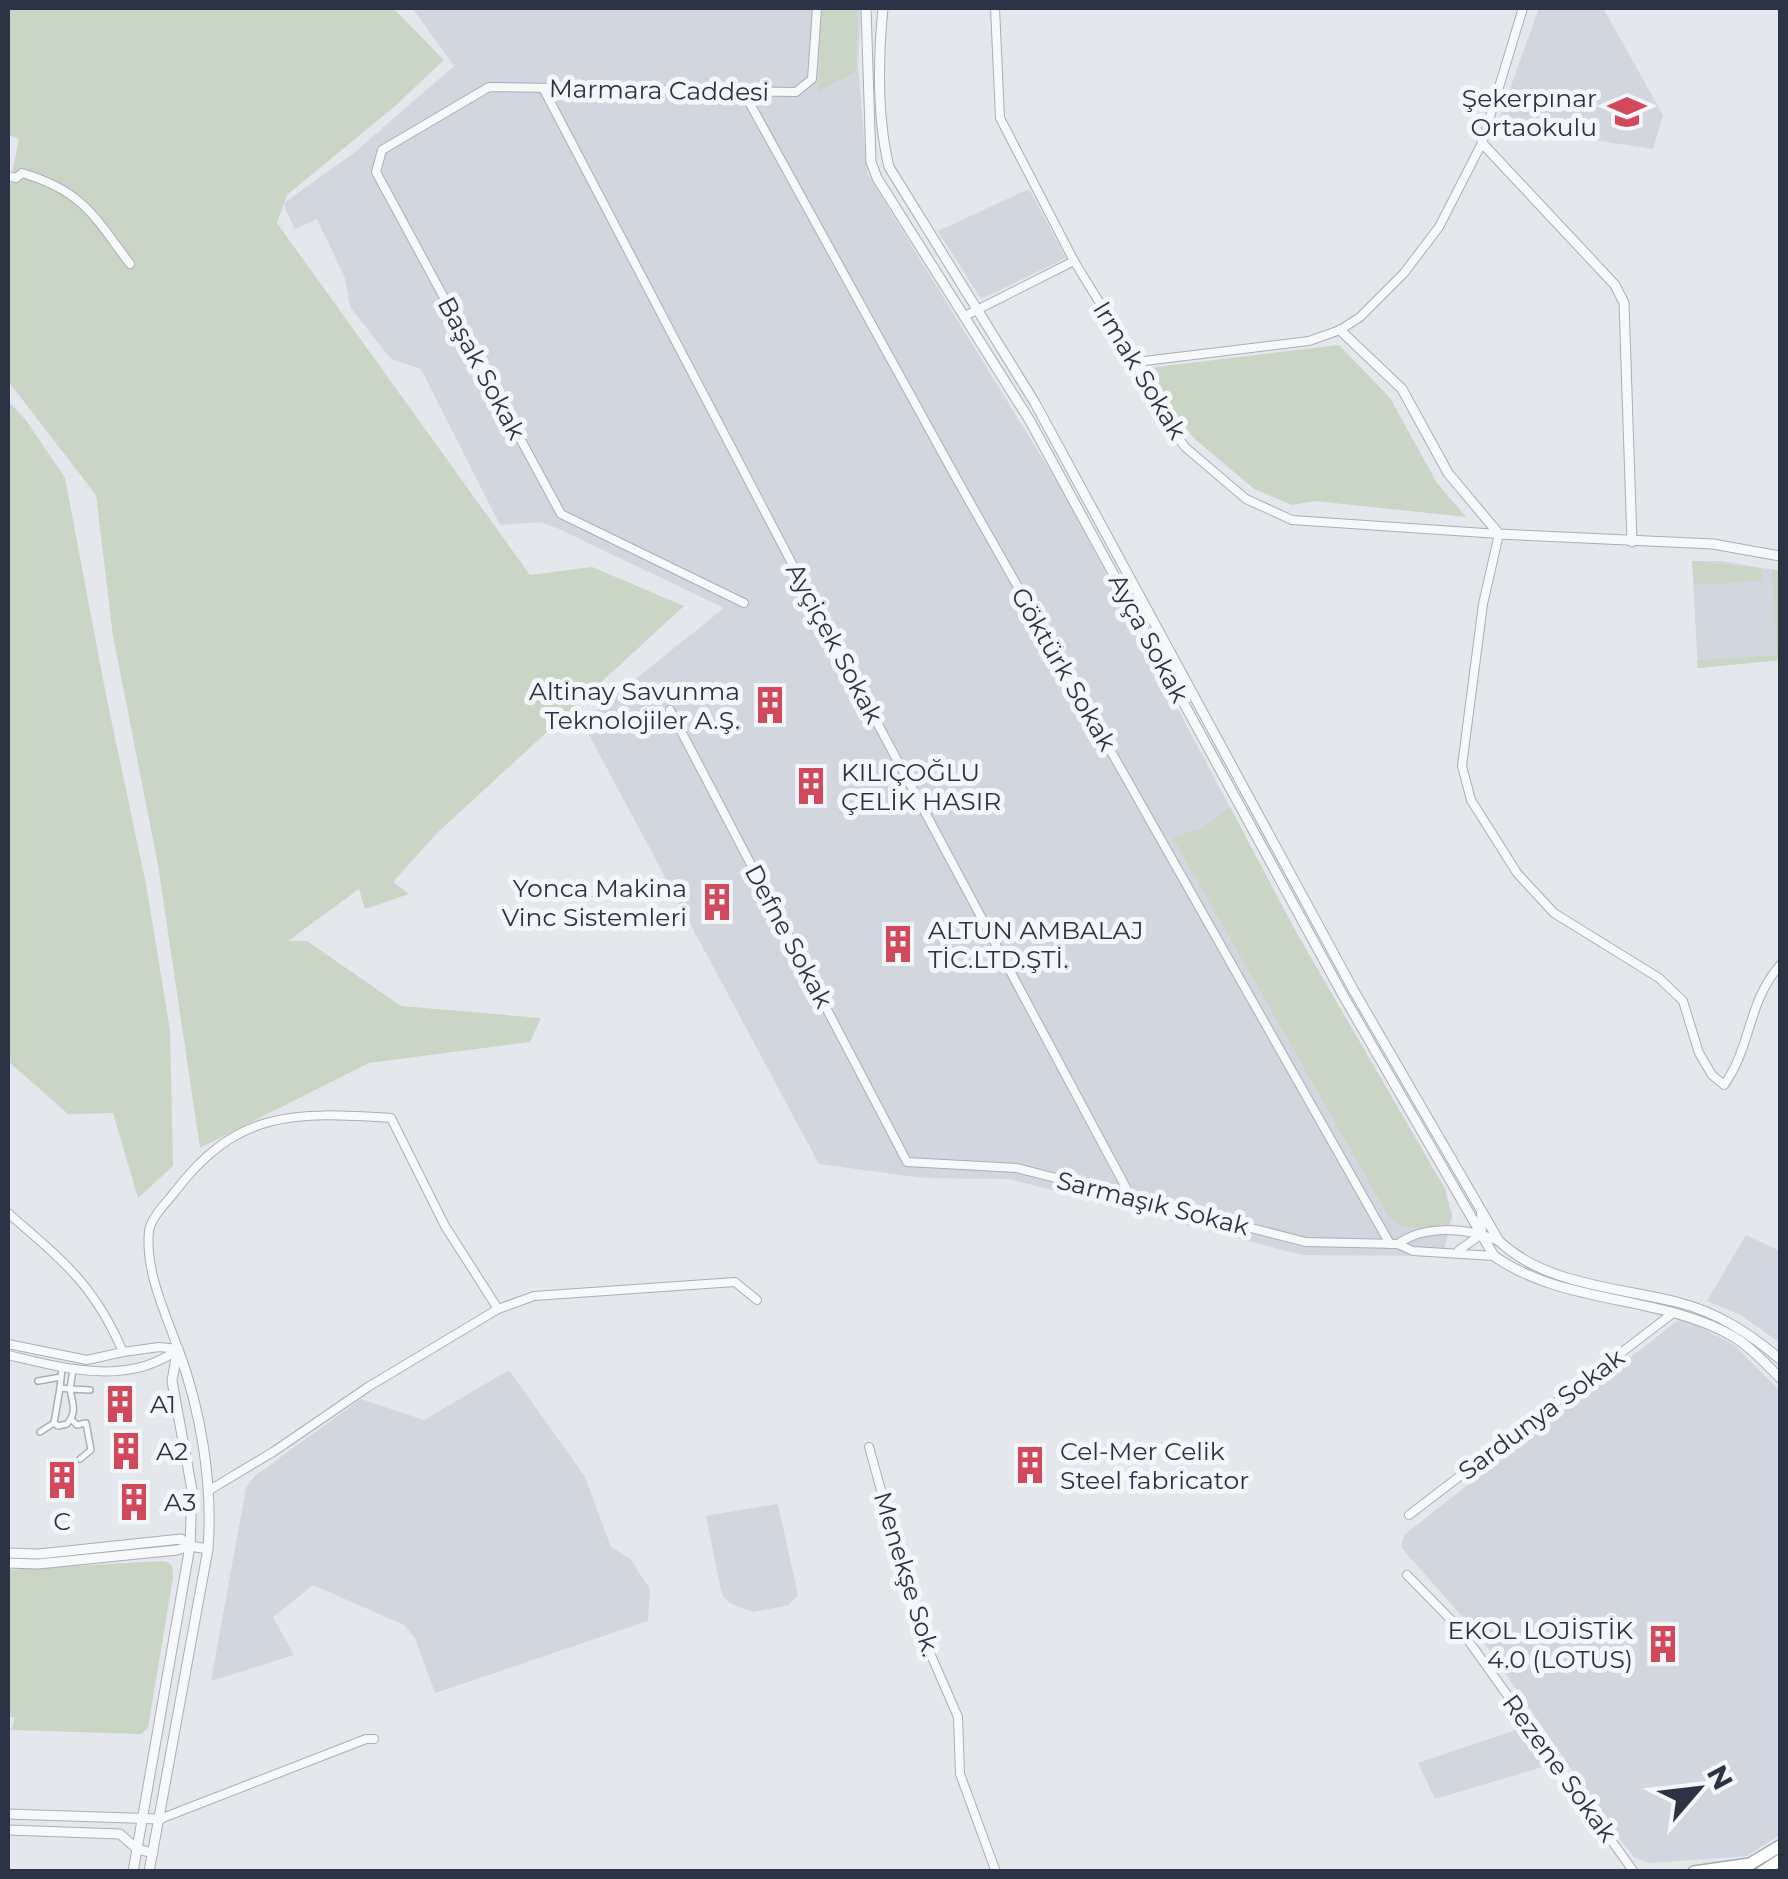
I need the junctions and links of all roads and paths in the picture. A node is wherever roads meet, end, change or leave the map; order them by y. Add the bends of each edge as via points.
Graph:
1 (818, 8) edge
2 (866, 8) edge
3 (884, 8) edge
4 (995, 8) edge
5 (1523, 8) edge
6 (489, 86) joint
7 (543, 88) junction
8 (743, 91) junction
9 (1482, 143) junction
10 (8, 176) edge
11 (1074, 261) junction
12 (130, 264) dead end
13 (976, 311) junction
14 (965, 316) junction
15 (1340, 330) junction
16 (1136, 362) junction
17 (1499, 534) junction
18 (1632, 542) junction
19 (1780, 556) edge
20 (744, 603) dead end
21 (670, 710) dead end
22 (1220, 742) junction
23 (1209, 748) junction
24 (1780, 965) edge
25 (907, 1162) joint
26 (1131, 1197) junction
27 (1480, 1209) junction
28 (1468, 1211) junction
29 (8, 1213) edge
30 (1456, 1232) junction
31 (1482, 1234) junction
32 (1499, 1241) junction
33 (1394, 1244) junction
34 (1510, 1251) joint
35 (1455, 1252) junction
36 (1494, 1256) junction
37 (757, 1300) dead end
38 (498, 1309) junction
39 (1673, 1313) junction
40 (1703, 1317) junction
41 (8, 1344) edge
42 (178, 1349) junction
43 (123, 1352) junction
44 (8, 1355) edge
45 (1780, 1359) edge
46 (73, 1370) junction
47 (62, 1372) junction
48 (1780, 1378) edge
49 (38, 1382) dead end
50 (60, 1388) junction
51 (70, 1390) junction
52 (90, 1390) dead end
53 (71, 1420) junction
54 (54, 1422) junction
55 (40, 1432) dead end
56 (869, 1447) dead end
57 (80, 1459) dead end
58 (208, 1491) junction
59 (1409, 1516) dead end
60 (190, 1546) junction
61 (208, 1549) junction
62 (8, 1553) edge
63 (8, 1563) edge
64 (1407, 1575) dead end
65 (374, 1738) dead end
66 (154, 1752) junction
67 (171, 1754) junction
68 (8, 1814) edge
69 (140, 1818) junction
70 (160, 1819) junction
71 (8, 1830) edge
72 (1780, 1846) edge
73 (138, 1849) junction
74 (153, 1853) junction
75 (1780, 1860) edge
76 (133, 1872) edge
77 (149, 1872) edge
78 (996, 1872) edge
79 (1634, 1872) edge
80 (1694, 1872) edge
81 (1762, 1872) edge

1 - 8 street, Marmara Caddesi via 812,78 796,92
2 - 14 street, Ayça Sokak via 876,178
3 - 13 street, Ayça Sokak via 880,52 888,167
4 - 11 street, Irmak Sokak via 1000,118
5 - 9 street
6 - 7 street, Marmara Caddesi
6 - 20 street, Başak Sokak via 382,150 376,172 560,514
7 - 8 street, Marmara Caddesi
7 - 26 street, Ayçiçek Sokak
8 - 33 street, Göktürk Sokak via 959,484
9 - 15 street via 1439,227 1404,272
9 - 18 street via 1614,285 1624,304
10 - 12 street via 35,177 82,201
11 - 13 street
11 - 16 street, Irmak Sokak
13 - 14 street
13 - 22 street, Ayça Sokak via 1035,403
14 - 23 street, Ayça Sokak
15 - 16 street via 1309,341
15 - 17 street via 1402,389 1448,473
16 - 17 street, Irmak Sokak via 1185,447 1246,500 1292,520
17 - 18 street
17 - 24 street via 1482,604 1462,766 1471,800 1517,873 1554,912 1684,1001 1699,1052 1724,1086 1739,1065 1755,1005
18 - 19 street via 1713,544
21 - 25 street, Defne Sokak
22 - 23 street
22 - 27 street, Ayça Sokak
23 - 28 street, Ayça Sokak
25 - 26 street, Sarmaşık Sokak via 1017,1168
26 - 33 street, Sarmaşık Sokak via 1306,1242
27 - 31 street
27 - 32 street, Ayça Sokak
28 - 30 street via 1466,1226
28 - 31 street, Ayça Sokak
29 - 43 street via 94,1294
30 - 31 street, Sarmaşık Sokak
30 - 33 street, Sarmaşık Sokak via 1414,1232
31 - 32 street, Sarmaşık Sokak
31 - 35 street
31 - 36 street, Ayça Sokak
32 - 34 street, Ayça Sokak
33 - 35 street, Sarmaşık Sokak
34 - 40 street, Sarmaşık Sokak via 1560,1276
35 - 36 street, Sarmaşık Sokak
36 - 39 street, Sarmaşık Sokak via 1572,1290
37 - 38 street via 735,1282 534,1296
38 - 42 street via 391,1118 284,1116 255,1125 195,1165 149,1226 148,1264
38 - 58 street
39 - 40 street, Sarmaşık Sokak
39 - 59 street, Sardunya Sokak
40 - 45 street, Sarmaşık Sokak via 1739,1326
40 - 48 street, Sarmaşık Sokak
41 - 43 street via 87,1360
42 - 43 street
42 - 46 street via 162,1361 95,1374
42 - 58 street
42 - 60 street via 172,1381 192,1490
44 - 47 street
46 - 47 street
46 - 51 street
47 - 49 street
47 - 50 street
50 - 51 street
50 - 54 street
51 - 52 street
51 - 53 street
53 - 54 street via 63,1426
53 - 57 street via 86,1424 90,1450
54 - 55 street
56 - 78 street, Menekşe Sok. via 920,1630 958,1717 960,1774
58 - 61 street
60 - 61 street
60 - 62 street via 181,1539
60 - 63 street
60 - 66 street
61 - 67 street
64 - 79 street, Rezene Sokak via 1460,1629
65 - 70 street
66 - 67 street
66 - 69 street
67 - 70 street
68 - 69 street
69 - 70 street
69 - 73 street
70 - 74 street
71 - 73 street via 120,1834
72 - 80 main road via 1750,1864
73 - 74 street
73 - 76 street
74 - 77 street
75 - 81 main road

